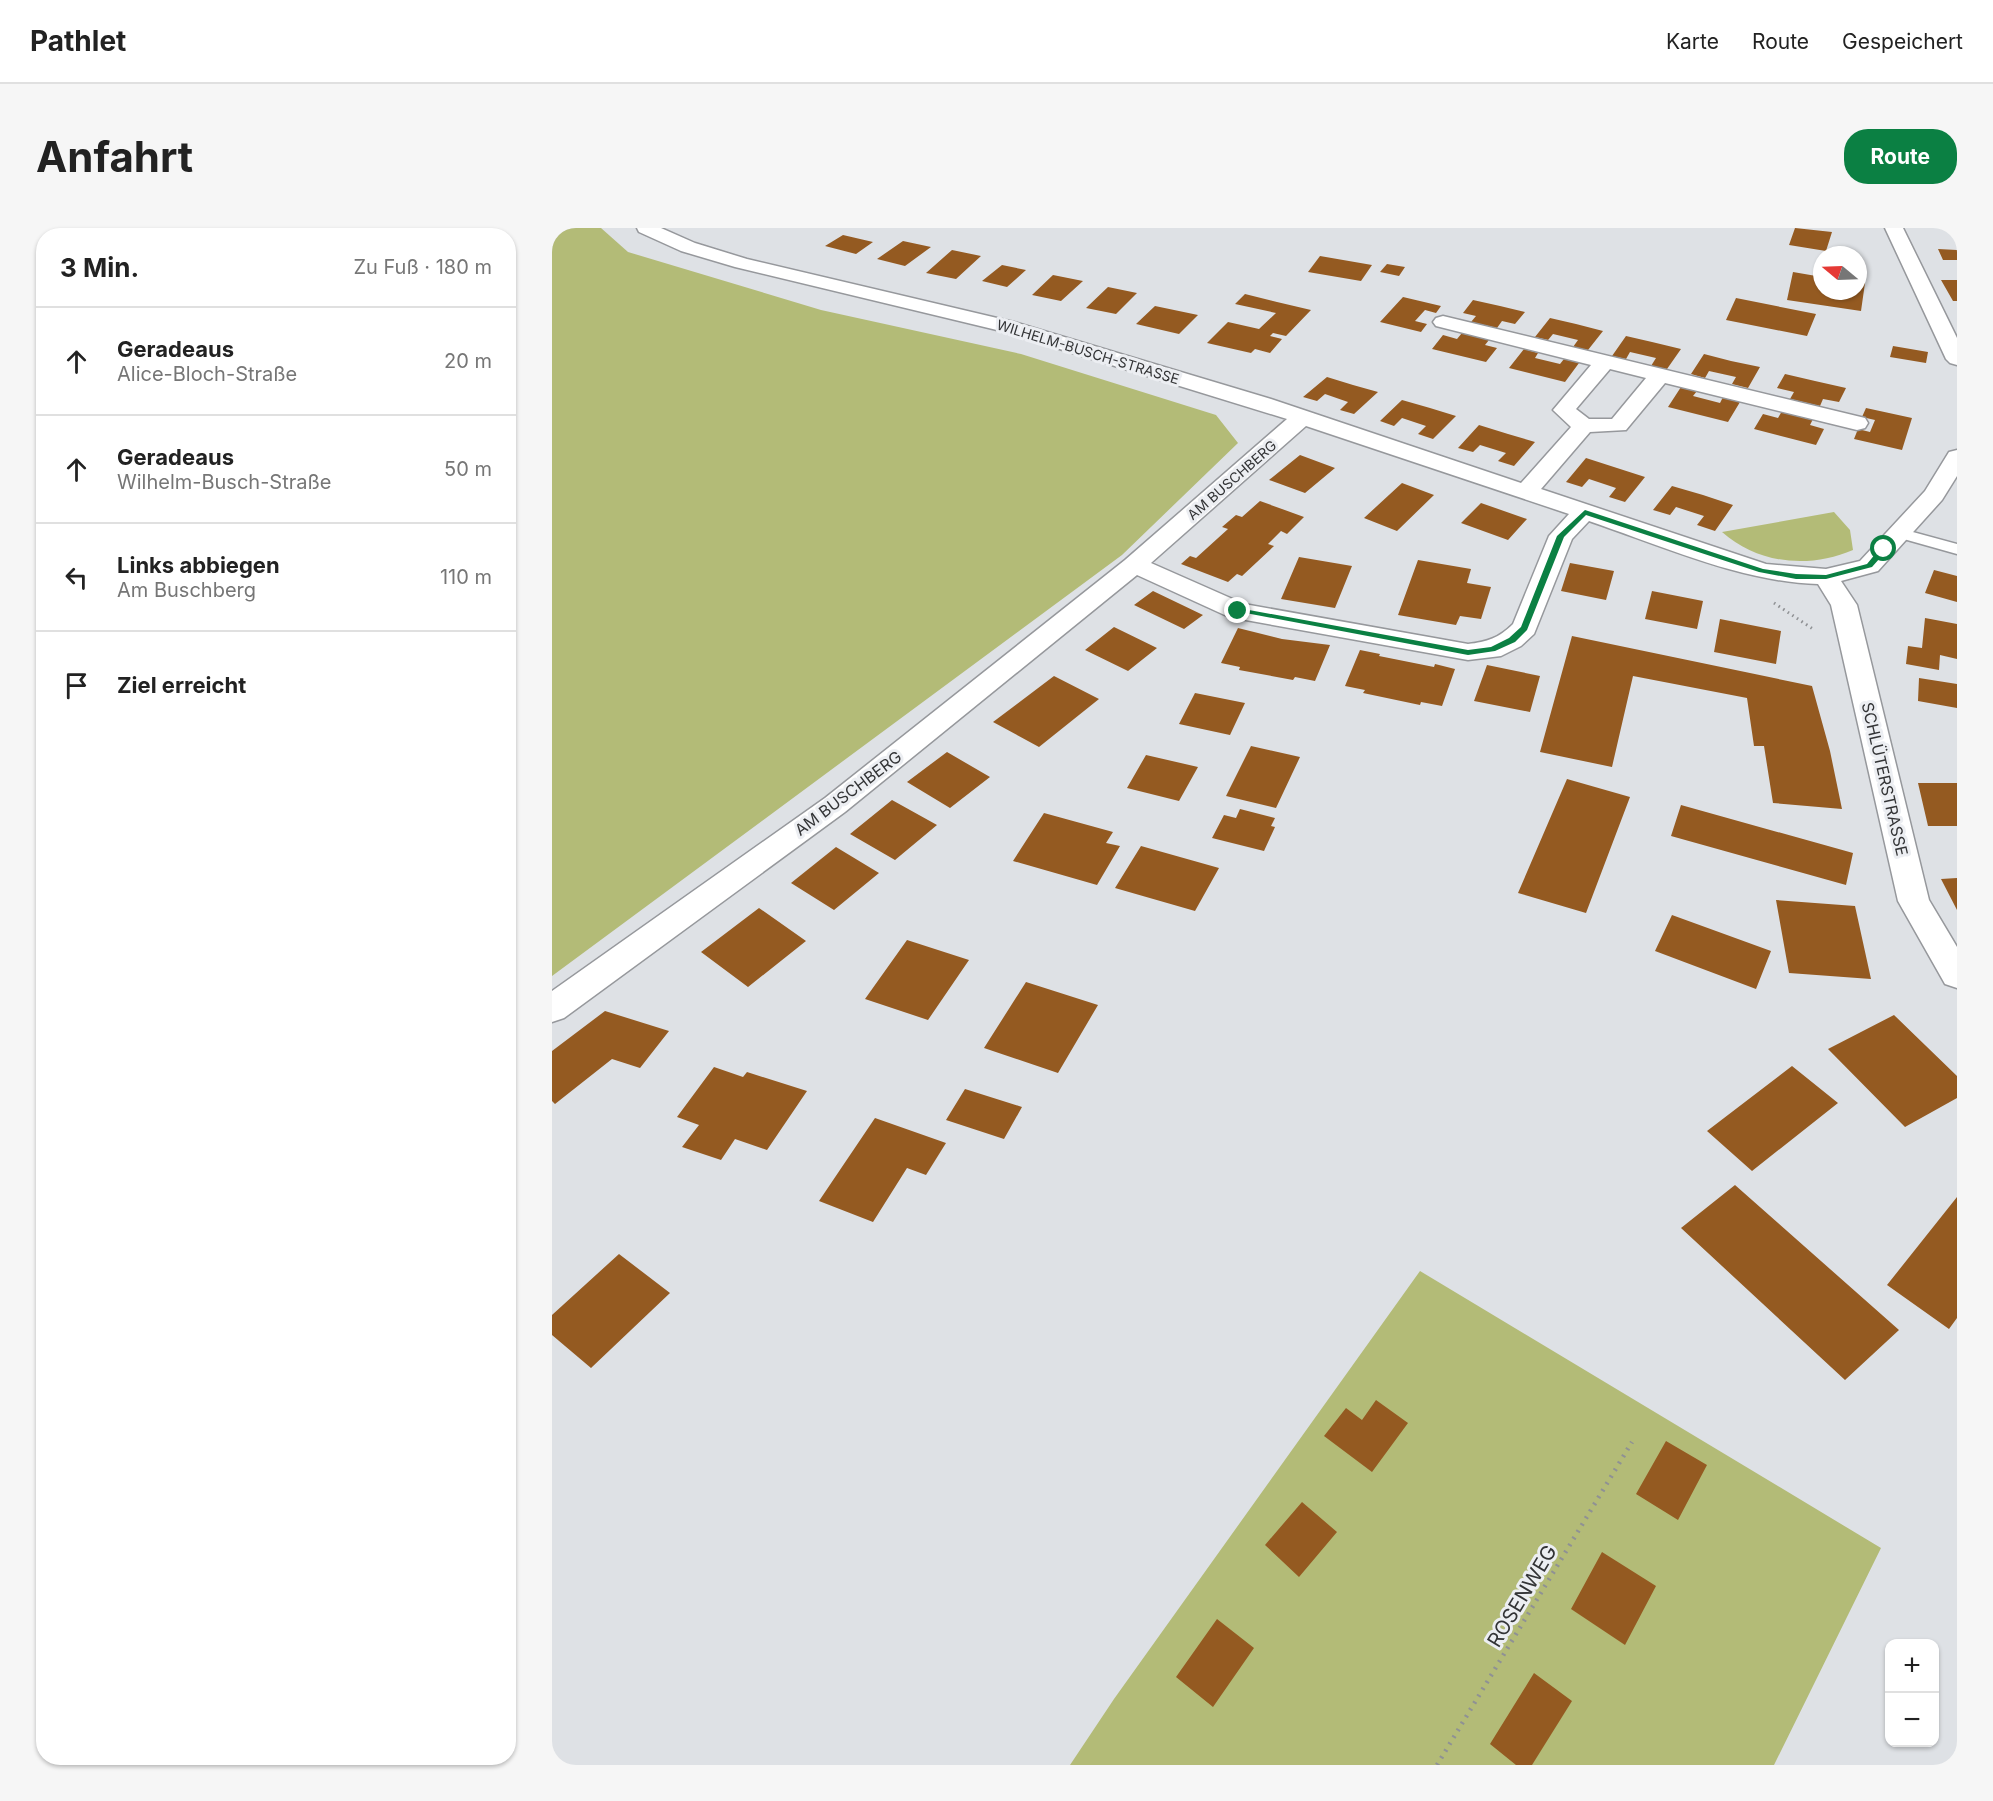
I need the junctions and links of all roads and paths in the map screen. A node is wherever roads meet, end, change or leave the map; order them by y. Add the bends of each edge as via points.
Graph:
1 (646, 228) edge
2 (1894, 228) edge
3 (1443, 322) dead end
4 (1957, 359) edge
5 (1605, 362) junction
6 (1660, 375) junction
7 (1303, 417) junction
8 (1857, 423) dead end
9 (1584, 426) junction
10 (1957, 457) edge
11 (1526, 492) junction
12 (1585, 512) junction
13 (1898, 533) junction
14 (1957, 549) edge
15 (1134, 565) junction
16 (1826, 577) junction
17 (1766, 597) dead end
18 (1820, 632) dead end
19 (1957, 975) edge
20 (552, 1009) edge
21 (1632, 1442) dead end
22 (1437, 1765) edge

1 - 7 street, WILHELM-BUSCH-STRASSE via 710,254 1007,326
2 - 4 street
3 - 5 street
5 - 6 street
5 - 9 street via 1564,410
6 - 8 street
6 - 9 street via 1618,425
7 - 11 street, WILHELM-BUSCH-STRASSE
7 - 15 street, AM BUSCHBERG
9 - 11 street
10 - 13 street, WILHELM-BUSCH-STRASSE via 1934,495
11 - 12 street, WILHELM-BUSCH-STRASSE
12 - 15 street via 1561,536 1525,628 1492,650 1468,652 1238,611
12 - 16 street, WILHELM-BUSCH-STRASSE via 1762,571
13 - 14 lane
13 - 16 street, WILHELM-BUSCH-STRASSE via 1869,566
15 - 20 street, AM BUSCHBERG via 835,805
16 - 19 street, SCHLÜTERSTRASSE via 1844,605 1914,901
17 - 18 path via 1788,615
21 - 22 path, ROSENWEG

